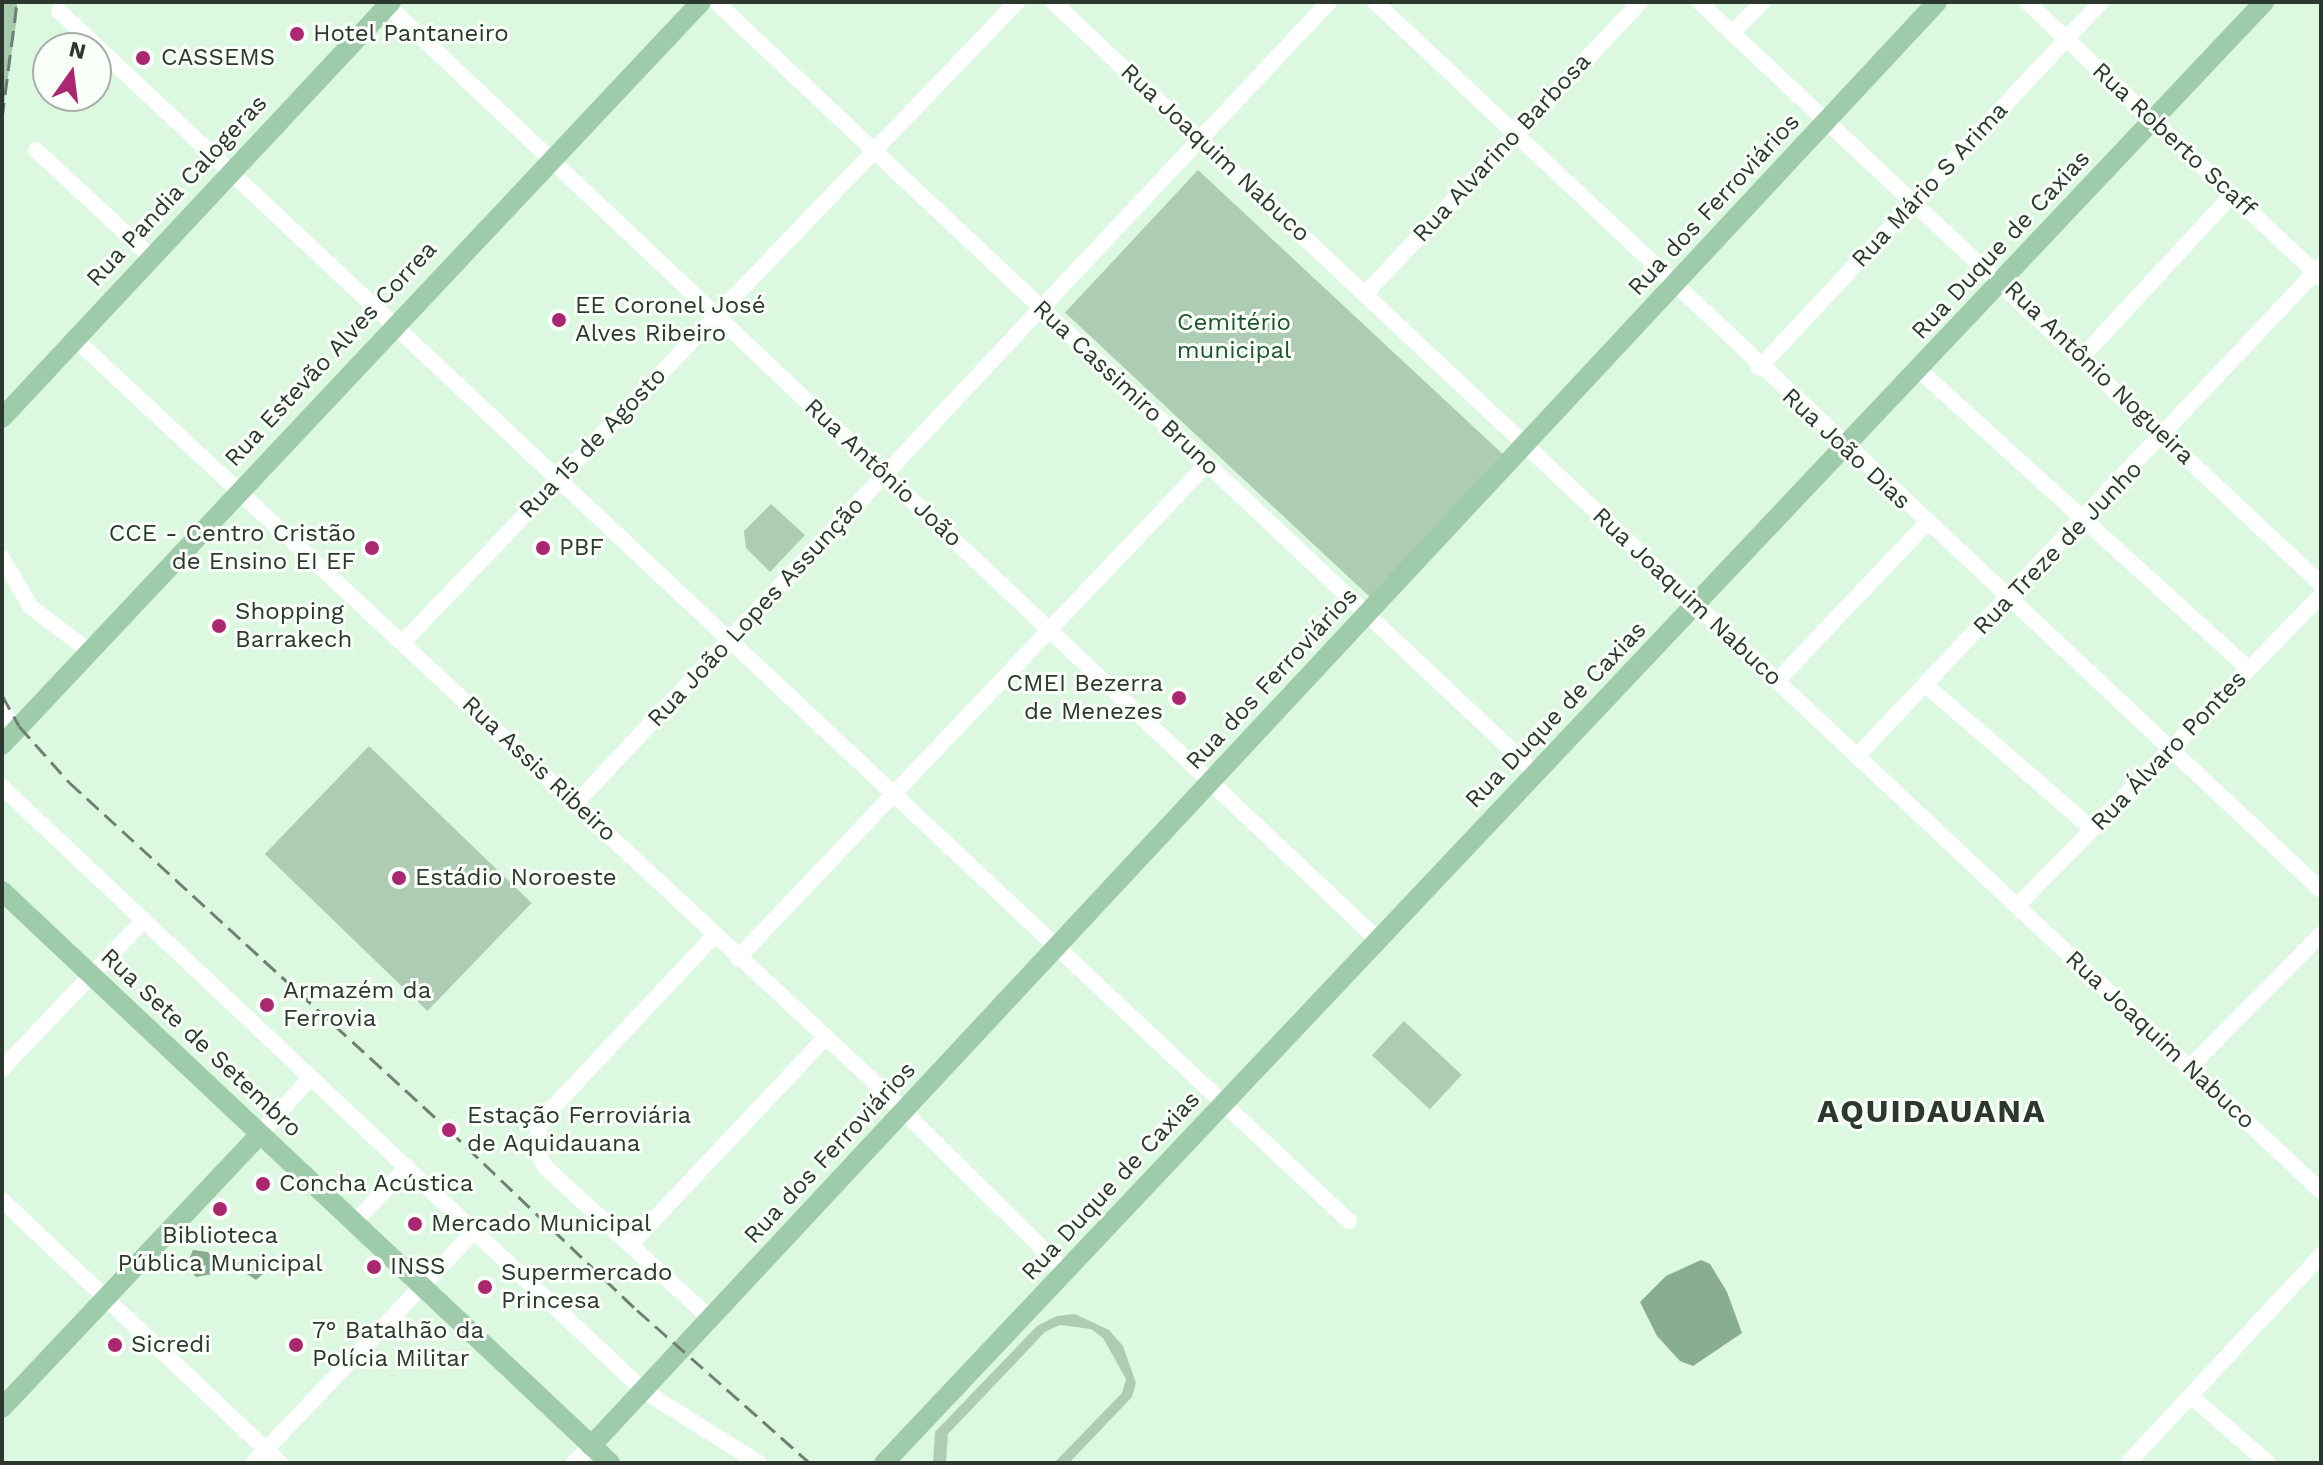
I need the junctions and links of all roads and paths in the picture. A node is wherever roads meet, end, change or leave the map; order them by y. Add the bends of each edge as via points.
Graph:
1 (701, 2) edge
2 (716, 2) edge
3 (1017, 2) edge
4 (1053, 2) edge
5 (1329, 2) edge
6 (1375, 2) edge
7 (1640, 2) edge
8 (1699, 2) edge
9 (1763, 2) edge
10 (1937, 2) edge
11 (2027, 2) edge
12 (2101, 2) edge
13 (2264, 2) edge
14 (387, 3) edge
15 (59, 11) dead end
16 (1732, 33) junction
17 (2066, 39) junction
18 (1827, 122) junction
19 (2153, 122) junction
20 (1513, 134) junction
21 (1200, 140) junction
22 (36, 150) dead end
23 (874, 151) junction
24 (552, 159) junction
25 (231, 171) junction
26 (2232, 195) junction
27 (1914, 202) junction
28 (151, 257) junction
29 (2319, 272) edge
30 (2003, 281) junction
31 (1674, 287) junction
32 (1365, 294) junction
33 (1042, 309) junction
34 (716, 316) junction
35 (396, 324) junction
36 (75, 339) junction
37 (2082, 357) junction
38 (1759, 368) junction
39 (1919, 370) junction
40 (2, 418) edge
41 (2164, 436) junction
42 (1526, 445) junction
43 (1845, 448) junction
44 (1207, 464) junction
45 (885, 475) junction
46 (558, 478) junction
47 (238, 490) junction
48 (2083, 522) junction
49 (1926, 524) junction
50 (2, 558) edge
51 (2321, 584) edge
52 (2321, 596) edge
53 (2009, 600) junction
54 (1696, 605) junction
55 (1368, 615) junction
56 (1049, 630) junction
57 (730, 639) junction
58 (403, 642) junction
59 (89, 651) junction
60 (2249, 669) junction
61 (1777, 681) junction
62 (1927, 686) junction
63 (2, 708) edge
64 (8, 738) edge
65 (2169, 750) junction
66 (1857, 756) junction
67 (1536, 773) junction
68 (1211, 783) junction
69 (2, 787) edge
70 (894, 794) junction
71 (576, 803) junction
72 (2092, 829) junction
73 (2321, 890) edge
74 (2, 891) edge
75 (2017, 906) junction
76 (144, 920) junction
77 (2321, 934) edge
78 (714, 936) junction
79 (1379, 941) junction
80 (1057, 948) junction
81 (738, 958) junction
82 (92, 975) junction
83 (825, 1038) junction
84 (2189, 1068) junction
85 (2, 1069) edge
86 (311, 1077) junction
87 (1223, 1106) junction
88 (904, 1113) junction
89 (260, 1134) junction
90 (407, 1167) junction
91 (2321, 1191) edge
92 (2, 1200) edge
93 (1349, 1221) dead end
94 (353, 1224) junction
95 (475, 1231) junction
96 (630, 1245) junction
97 (2321, 1255) edge
98 (1066, 1272) junction
99 (422, 1286) junction
100 (105, 1298) junction
101 (711, 1319) junction
102 (644, 1391) junction
103 (2192, 1397) junction
104 (2, 1408) edge
105 (591, 1446) junction
106 (266, 1449) junction
107 (253, 1463) edge
108 (280, 1463) edge
109 (574, 1463) edge
110 (610, 1463) edge
111 (759, 1463) edge
112 (884, 1463) edge
113 (2128, 1463) edge
114 (2268, 1463) edge

1 - 24 main road, Rua Estevão Alves Correa
2 - 23 street, Rua Cassimiro Bruno
3 - 23 street, Rua 15 de Agosto
4 - 21 street, Rua Joaquim Nabuco
5 - 21 street, Rua João Lopes Assunção
6 - 20 street, Rua João Dias
7 - 20 street, Rua Alvarino Barbosa
8 - 16 street, Rua Antônio Nogueira
9 - 16 street
10 - 18 main road, Rua dos Ferroviários
11 - 17 street, Rua Roberto Scaff
12 - 17 street, Rua Mário S Arima
13 - 19 main road, Rua Duque de Caxias
14 - 24 street, Rua Antônio João
14 - 25 main road, Rua Pandia Calogeras
15 - 25 street
16 - 18 street, Rua Antônio Nogueira
17 - 19 street, Rua Roberto Scaff
17 - 27 street, Rua Mário S Arima
18 - 27 street, Rua Antônio Nogueira
18 - 31 main road, Rua dos Ferroviários
19 - 26 street, Rua Roberto Scaff
19 - 30 main road, Rua Duque de Caxias
20 - 31 street, Rua João Dias
20 - 32 street, Rua Alvarino Barbosa
21 - 32 street, Rua Joaquim Nabuco
21 - 33 street, Rua João Lopes Assunção
22 - 28 street
23 - 33 street, Rua Cassimiro Bruno
23 - 34 street, Rua 15 de Agosto
24 - 34 street, Rua Antônio João
24 - 35 main road, Rua Estevão Alves Correa
25 - 28 main road, Rua Pandia Calogeras
25 - 35 street
26 - 29 street, Rua Roberto Scaff
26 - 37 street
27 - 30 street, Rua Antônio Nogueira
27 - 38 street, Rua Mário S Arima
28 - 36 main road, Rua Pandia Calogeras
29 - 41 street, Rua Treze de Junho
30 - 37 street, Rua Antônio Nogueira
30 - 39 main road, Rua Duque de Caxias
31 - 38 street, Rua João Dias
31 - 42 main road, Rua dos Ferroviários
32 - 42 street, Rua Joaquim Nabuco
33 - 44 street, Rua Cassimiro Bruno
33 - 45 street, Rua João Lopes Assunção
34 - 45 street, Rua Antônio João
34 - 46 street, Rua 15 de Agosto
35 - 46 street
35 - 47 main road, Rua Estevão Alves Correa
36 - 40 main road, Rua Pandia Calogeras
36 - 47 street, Rua Assis Ribeiro
37 - 41 street, Rua Antônio Nogueira
38 - 43 street, Rua João Dias
39 - 43 main road, Rua Duque de Caxias
39 - 48 street
41 - 48 street, Rua Treze de Junho
41 - 51 street, Rua Antônio Nogueira
42 - 54 street, Rua Joaquim Nabuco
42 - 55 main road, Rua dos Ferroviários
43 - 49 street, Rua João Dias
43 - 54 main road, Rua Duque de Caxias
44 - 55 street, Rua Cassimiro Bruno
44 - 56 street
45 - 56 street, Rua Antônio João
45 - 57 street, Rua João Lopes Assunção
46 - 57 street
46 - 58 street, Rua 15 de Agosto
47 - 58 street, Rua Assis Ribeiro
47 - 59 main road, Rua Estevão Alves Correa
48 - 53 street, Rua Treze de Junho
48 - 60 street
49 - 53 street, Rua João Dias
49 - 61 street
50 - 59 street via 31,607
52 - 60 street, Rua Álvaro Pontes
53 - 62 street, Rua Treze de Junho
53 - 65 street, Rua João Dias
54 - 61 street, Rua Joaquim Nabuco
54 - 67 main road, Rua Duque de Caxias
55 - 67 street, Rua Cassimiro Bruno
55 - 68 main road, Rua dos Ferroviários
56 - 68 street, Rua Antônio João
56 - 70 street
57 - 70 street
57 - 71 street, Rua João Lopes Assunção
58 - 71 street, Rua Assis Ribeiro
59 - 64 main road, Rua Estevão Alves Correa
60 - 65 street, Rua Álvaro Pontes
61 - 66 street, Rua Joaquim Nabuco
62 - 66 street, Rua Treze de Junho
62 - 72 street
63 - 64 street
65 - 72 street, Rua Álvaro Pontes
65 - 73 street, Rua João Dias
66 - 75 street, Rua Joaquim Nabuco
67 - 79 main road, Rua Duque de Caxias
68 - 79 street, Rua Antônio João
68 - 80 main road, Rua dos Ferroviários
69 - 76 street
70 - 80 street
70 - 81 street
71 - 78 street, Rua Assis Ribeiro
72 - 75 street, Rua Álvaro Pontes
74 - 82 main road, Rua Sete de Setembro
75 - 84 street, Rua Joaquim Nabuco
76 - 82 street
76 - 86 street
77 - 84 street
78 - 81 street, Rua Assis Ribeiro
78 - 96 street via 543,1118 534,1144 545,1167
79 - 87 main road, Rua Duque de Caxias
80 - 87 street
80 - 88 main road, Rua dos Ferroviários
81 - 83 street, Rua Assis Ribeiro
82 - 85 street
82 - 89 main road, Rua Sete de Setembro
83 - 88 street, Rua Assis Ribeiro
83 - 96 street
84 - 91 street, Rua Joaquim Nabuco
86 - 89 street
86 - 90 street
87 - 93 street
87 - 98 main road, Rua Duque de Caxias
88 - 98 street, Rua Assis Ribeiro
88 - 101 main road, Rua dos Ferroviários
89 - 94 main road, Rua Sete de Setembro
89 - 100 main road
90 - 94 street
90 - 95 street
92 - 100 street
94 - 99 main road, Rua Sete de Setembro
95 - 99 street
95 - 102 street
96 - 101 street
97 - 103 street
98 - 112 main road, Rua Duque de Caxias
99 - 105 main road, Rua Sete de Setembro
99 - 106 street
100 - 104 main road
100 - 106 street
101 - 102 main road, Rua dos Ferroviários
102 - 105 main road, Rua dos Ferroviários
102 - 111 street
103 - 113 street
103 - 114 street
105 - 109 street
105 - 110 main road, Rua Sete de Setembro
106 - 107 street
106 - 108 street

